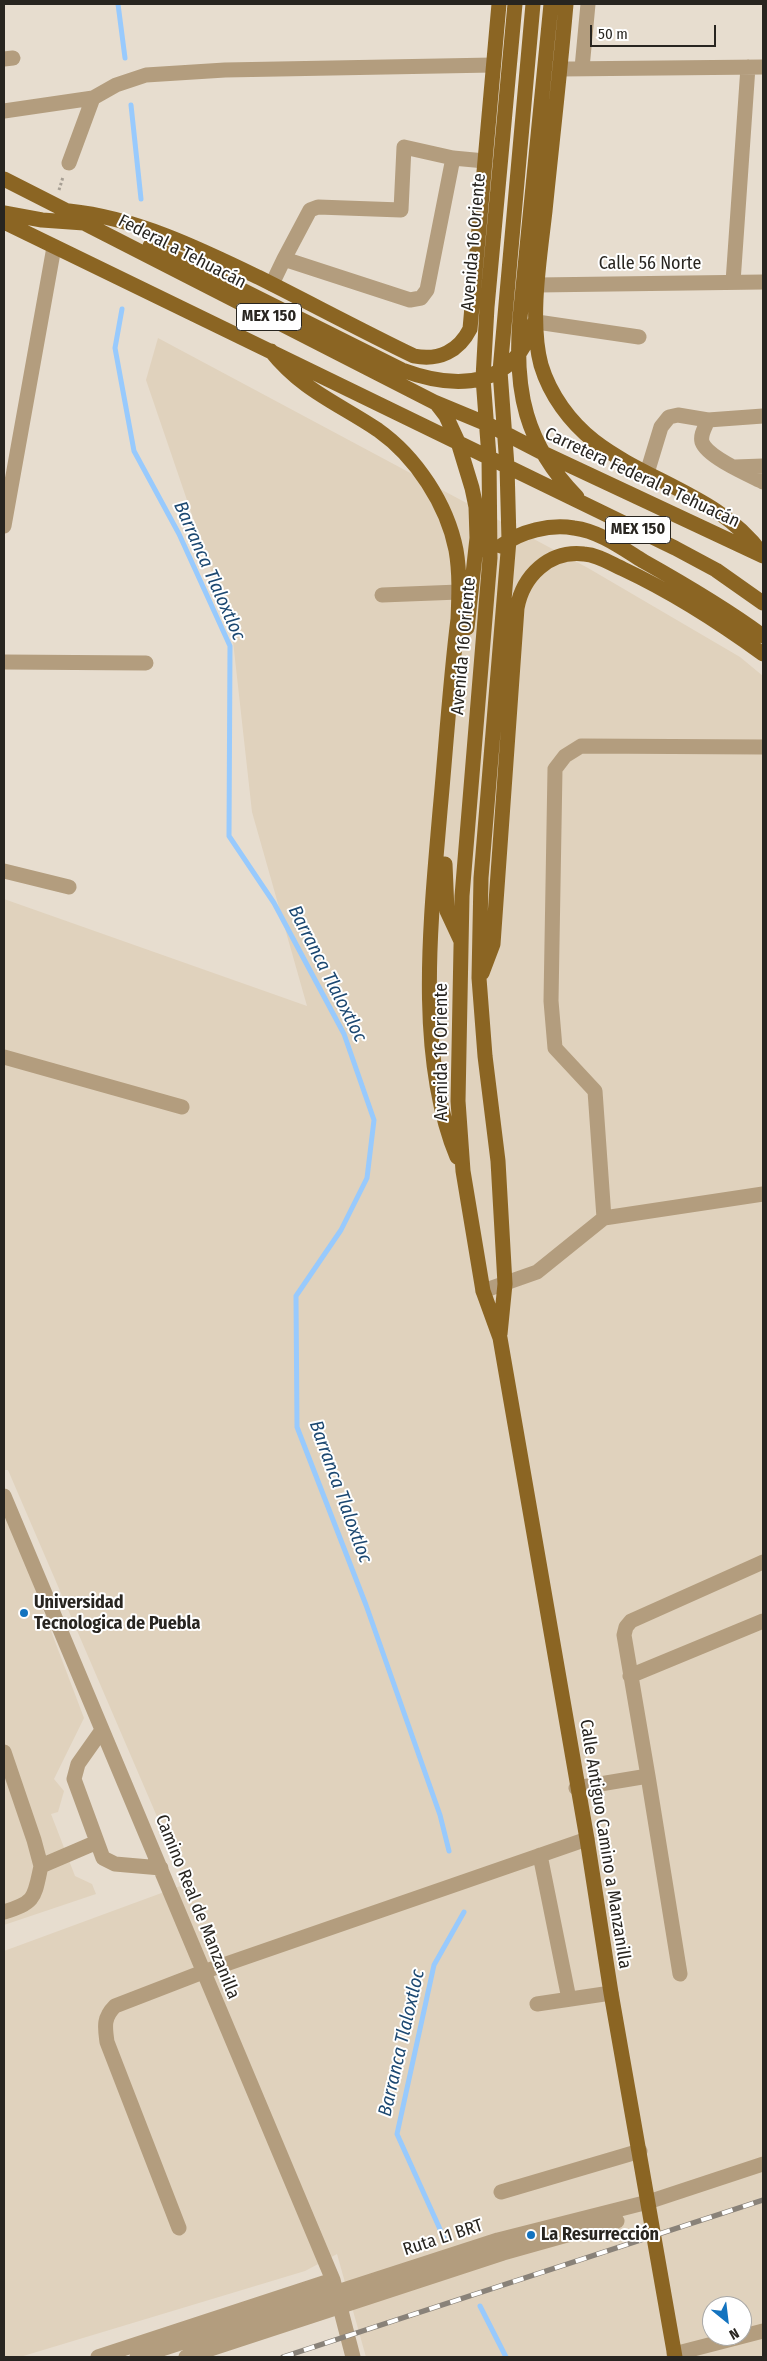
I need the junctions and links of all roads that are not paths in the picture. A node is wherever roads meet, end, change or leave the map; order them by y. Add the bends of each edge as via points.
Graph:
1 (499, 4) edge
2 (516, 4) edge
3 (533, 4) edge
4 (551, 4) edge
5 (566, 4) edge
6 (588, 4) edge
7 (492, 65) junction
8 (756, 67) edge
9 (582, 68) junction
10 (560, 69) junction
11 (93, 98) junction
12 (4, 111) edge
13 (522, 131) junction
14 (546, 132) junction
15 (453, 158) junction
16 (485, 160) junction
17 (69, 162) road end
18 (4, 179) edge
19 (67, 211) junction
20 (4, 212) edge
21 (4, 222) edge
22 (86, 224) junction
23 (54, 247) junction
24 (284, 259) junction
25 (733, 282) junction
26 (763, 282) edge
27 (272, 284) junction
28 (537, 285) junction
29 (537, 317) junction
30 (639, 337) dead end
31 (271, 351) junction
32 (518, 356) junction
33 (500, 371) junction
34 (483, 378) junction
35 (434, 402) junction
36 (763, 416) edge
37 (708, 420) junction
38 (487, 424) junction
39 (506, 434) junction
40 (458, 442) junction
41 (541, 452) junction
42 (489, 457) junction
43 (507, 466) junction
44 (763, 466) edge
45 (733, 468) junction
46 (647, 473) junction
47 (763, 482) edge
48 (583, 503) junction
49 (4, 526) edge
50 (509, 540) junction
51 (763, 556) edge
52 (490, 558) junction
53 (459, 592) junction
54 (382, 595) dead end
55 (763, 603) edge
56 (763, 636) edge
57 (763, 654) edge
58 (4, 662) edge
59 (146, 663) dead end
60 (763, 748) edge
61 (4, 872) edge
62 (69, 887) dead end
63 (462, 943) junction
64 (478, 978) junction
65 (480, 999) junction
66 (4, 1057) edge
67 (182, 1106) dead end
68 (463, 1171) junction
69 (763, 1194) edge
70 (604, 1218) junction
71 (505, 1284) junction
72 (483, 1291) junction
73 (500, 1338) junction
74 (4, 1496) edge
75 (763, 1562) edge
76 (763, 1621) edge
77 (630, 1676) junction
78 (102, 1730) junction
79 (4, 1752) edge
80 (648, 1776) junction
81 (576, 1788) junction
82 (586, 1839) junction
83 (97, 1842) junction
84 (540, 1855) junction
85 (41, 1866) junction
86 (161, 1868) junction
87 (4, 1912) edge
88 (203, 1972) junction
89 (680, 1974) dead end
90 (611, 1993) junction
91 (569, 1999) junction
92 (537, 2004) dead end
93 (640, 2151) junction
94 (763, 2164) edge
95 (763, 2174) edge
96 (501, 2192) dead end
97 (649, 2207) junction
98 (180, 2228) dead end
99 (336, 2293) junction
100 (763, 2331) edge
101 (675, 2356) edge
102 (98, 2357) edge
103 (137, 2357) edge
104 (186, 2357) edge
105 (353, 2357) edge

1 - 7 main road
2 - 34 main road, Avenida 16 Oriente
3 - 13 main road, Avenida 16 Oriente
4 - 14 main road
5 - 10 main road
6 - 9 street
7 - 11 street via 225,70 146,75 116,85
7 - 16 main road
8 - 9 street
8 - 25 street
9 - 10 street
10 - 14 main road
11 - 12 street
11 - 17 street
13 - 14 main road
13 - 33 main road, Avenida 16 Oriente
14 - 28 main road
14 - 32 main road
15 - 16 street
15 - 24 street via 404,147 401,210 318,207 310,210
15 - 24 street via 426,290 420,298 410,300
16 - 27 main road via 470,328 454,350 434,357 414,356
18 - 19 main road, Federal a Tehuacán / MEX 150
19 - 22 main road, Federal a Tehuacán / MEX 150
19 - 27 main road via 128,222 195,248
20 - 22 main road
21 - 23 main road, MEX 150
22 - 34 main road via 116,232 190,264 409,372 452,383
22 - 35 main road, Federal a Tehuacán / MEX 150
23 - 31 main road, MEX 150
23 - 49 street
24 - 27 street
25 - 26 street, Calle 56 Norte
25 - 28 street, Calle 56 Norte
28 - 29 main road
29 - 30 street
29 - 32 main road
29 - 46 main road via 541,364 561,406 595,441
31 - 40 main road, MEX 150
31 - 53 main road via 306,386 377,430 411,461 433,492 450,529 456,549
32 - 33 main road
32 - 41 main road via 523,404
33 - 34 main road
33 - 39 main road, Avenida 16 Oriente
34 - 38 main road, Avenida 16 Oriente
35 - 38 main road, Federal a Tehuacán / MEX 150
35 - 40 main road via 446,416
36 - 37 street
37 - 45 street via 702,442
37 - 46 street via 678,415 669,417 661,427
38 - 39 main road, Federal a Tehuacán / MEX 150
38 - 42 main road, Avenida 16 Oriente
39 - 41 main road, Carretera Federal a Tehuacán / MEX 150
39 - 43 main road, Avenida 16 Oriente
40 - 42 main road, MEX 150
40 - 63 main road via 472,488 477,538 444,871 447,911
41 - 48 main road
41 - 51 main road, Carretera Federal a Tehuacán / MEX 150
42 - 43 main road, MEX 150
42 - 52 main road, Avenida 16 Oriente
43 - 48 main road, MEX 150
43 - 50 main road, Avenida 16 Oriente
44 - 45 street
45 - 47 street
46 - 51 main road via 720,513 750,538
48 - 55 main road, MEX 150 via 716,570
50 - 52 main road
50 - 56 main road via 547,528 586,530 676,580
50 - 64 main road, Avenida 16 Oriente via 481,878
52 - 63 main road, Avenida 16 Oriente via 462,896
53 - 54 street
53 - 68 main road via 430,947 430,1016 439,1093
57 - 64 main road via 666,591 591,555 575,553 559,557 529,577 517,608 493,944
58 - 59 street
60 - 70 street via 581,746 565,756 554,769 551,1001 555,1048 595,1091
61 - 62 street
63 - 65 main road
63 - 68 main road, Avenida 16 Oriente via 458,1101
64 - 65 main road, Avenida 16 Oriente
65 - 71 main road, Avenida 16 Oriente via 498,1161
66 - 67 street
68 - 72 main road, Avenida 16 Oriente
69 - 70 street
70 - 71 street via 537,1272
71 - 72 street
71 - 73 main road, Calle Antiguo Camino a Manzanilla
72 - 73 main road, Calle Antiguo Camino a Manzanilla
73 - 81 main road, Calle Antiguo Camino a Manzanilla
74 - 78 street, Camino Real de Manzanilla
75 - 77 street via 631,1621 624,1635
76 - 77 street
77 - 80 street
78 - 83 street via 78,1764 74,1779
78 - 86 street, Camino Real de Manzanilla
79 - 85 street
80 - 81 street
80 - 89 street
81 - 82 main road, Calle Antiguo Camino a Manzanilla
82 - 84 street
82 - 90 main road, Calle Antiguo Camino a Manzanilla
83 - 85 street
83 - 86 street via 103,1858 115,1864
84 - 88 street
84 - 91 street
85 - 87 street via 35,1894 24,1905
86 - 88 street, Camino Real de Manzanilla
88 - 98 street via 114,2006 104,2025 107,2042
88 - 99 street, Camino Real de Manzanilla
90 - 91 street
90 - 93 main road, Calle Antiguo Camino a Manzanilla
91 - 92 street
93 - 96 street
93 - 97 main road, Calle Antiguo Camino a Manzanilla
94 - 97 street, Ruta L1 BRT
95 - 97 street, Ruta L1 BRT
97 - 99 street, Ruta L1 BRT via 498,2240
97 - 101 main road, Calle Antiguo Camino a Manzanilla
99 - 102 street
99 - 103 street, Ruta L1 BRT
99 - 104 street, Ruta L1 BRT
99 - 105 street, Camino Real de Manzanilla
100 - 101 street

